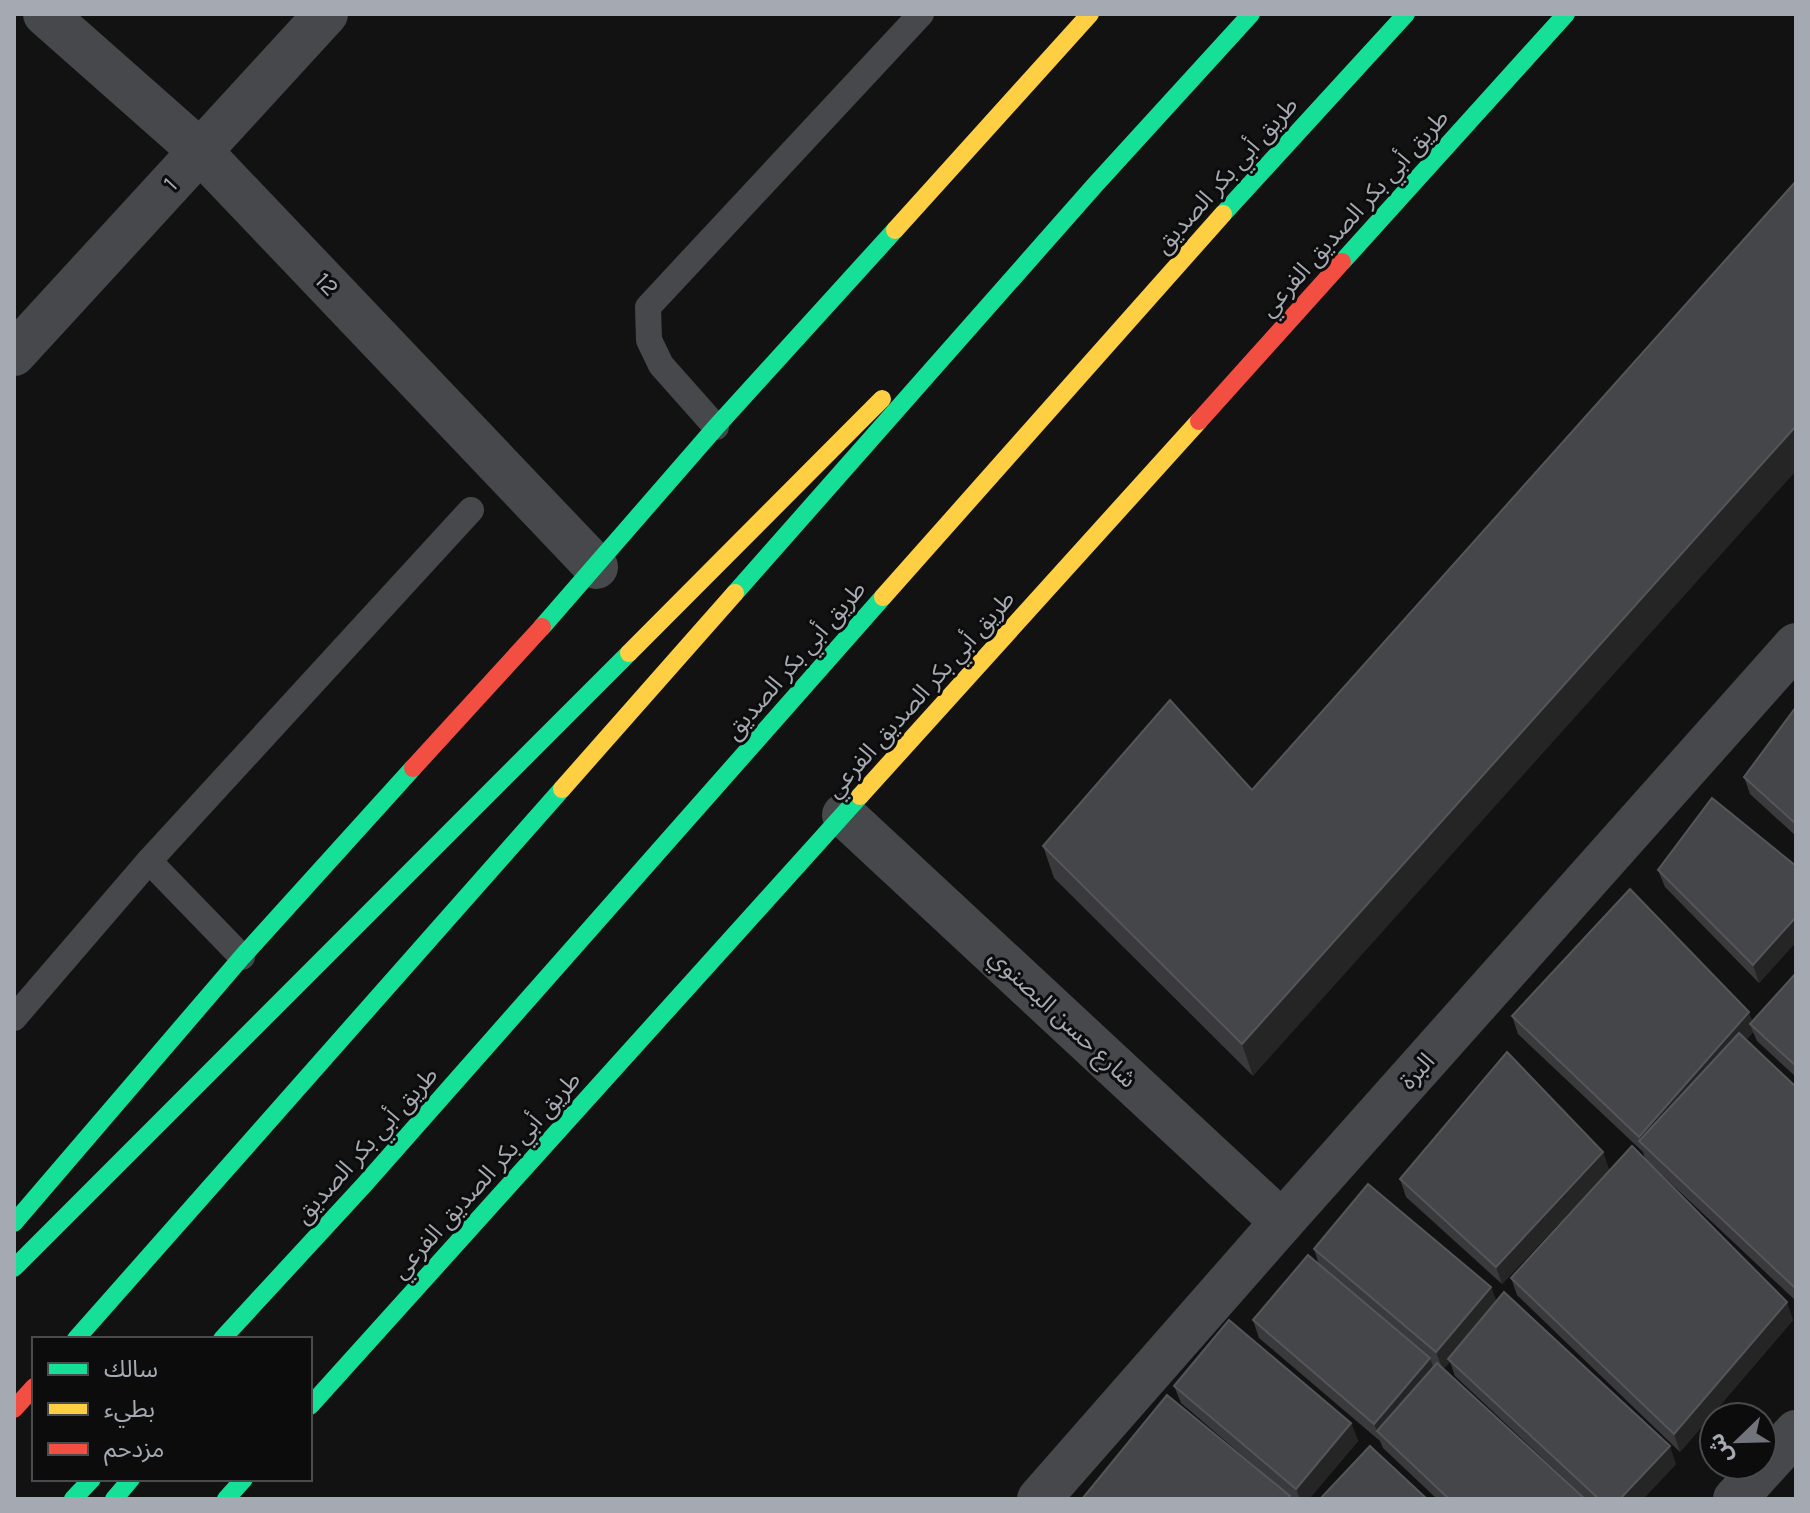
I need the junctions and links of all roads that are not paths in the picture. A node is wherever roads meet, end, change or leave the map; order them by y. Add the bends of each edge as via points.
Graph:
1 (45, 14) edge
2 (326, 14) edge
3 (921, 14) edge
4 (1090, 14) edge
5 (1251, 14) edge
6 (1406, 14) edge
7 (1566, 14) edge
8 (200, 151) junction
9 (1095, 185) junction
10 (14, 354) edge
11 (716, 427) junction
12 (471, 510) dead end
13 (596, 567) junction
14 (1796, 645) edge
15 (823, 665) junction
16 (844, 815) junction
17 (149, 861) junction
18 (242, 957) junction
19 (14, 1018) edge
20 (1282, 1222) junction
21 (14, 1223) edge
22 (14, 1268) edge
23 (291, 1291) dead end
24 (78, 1337) edge
25 (224, 1337) edge
26 (32, 1389) edge
27 (312, 1404) edge
28 (14, 1409) edge
29 (1796, 1432) edge
30 (90, 1481) edge
31 (129, 1481) edge
32 (242, 1481) edge
33 (1759, 1491) edge
34 (73, 1499) edge
35 (114, 1499) edge
36 (226, 1499) edge
37 (1039, 1499) edge

1 - 8 street, 12
2 - 8 street, 1
3 - 11 lane via 648,307 649,340 661,365
4 - 11 main road
5 - 9 main road
6 - 15 main road, طريق أبي بكر الصديق via 1165,277
7 - 16 main road, طريق أبي بكر الصديق الفرعي
8 - 10 street, 1
8 - 13 street, 12
9 - 22 main road
9 - 24 main road
11 - 13 main road
12 - 17 lane
13 - 18 main road
14 - 20 street, البرة
15 - 23 main road
15 - 25 main road, طريق أبي بكر الصديق via 375,1174
16 - 20 street, شارع حسن البصنوي
16 - 27 main road, طريق أبي بكر الصديق الفرعي
17 - 18 lane
17 - 19 lane
18 - 21 main road
20 - 37 street, البرة
26 - 28 main road
29 - 33 street
30 - 34 main road
31 - 35 main road
32 - 36 main road

